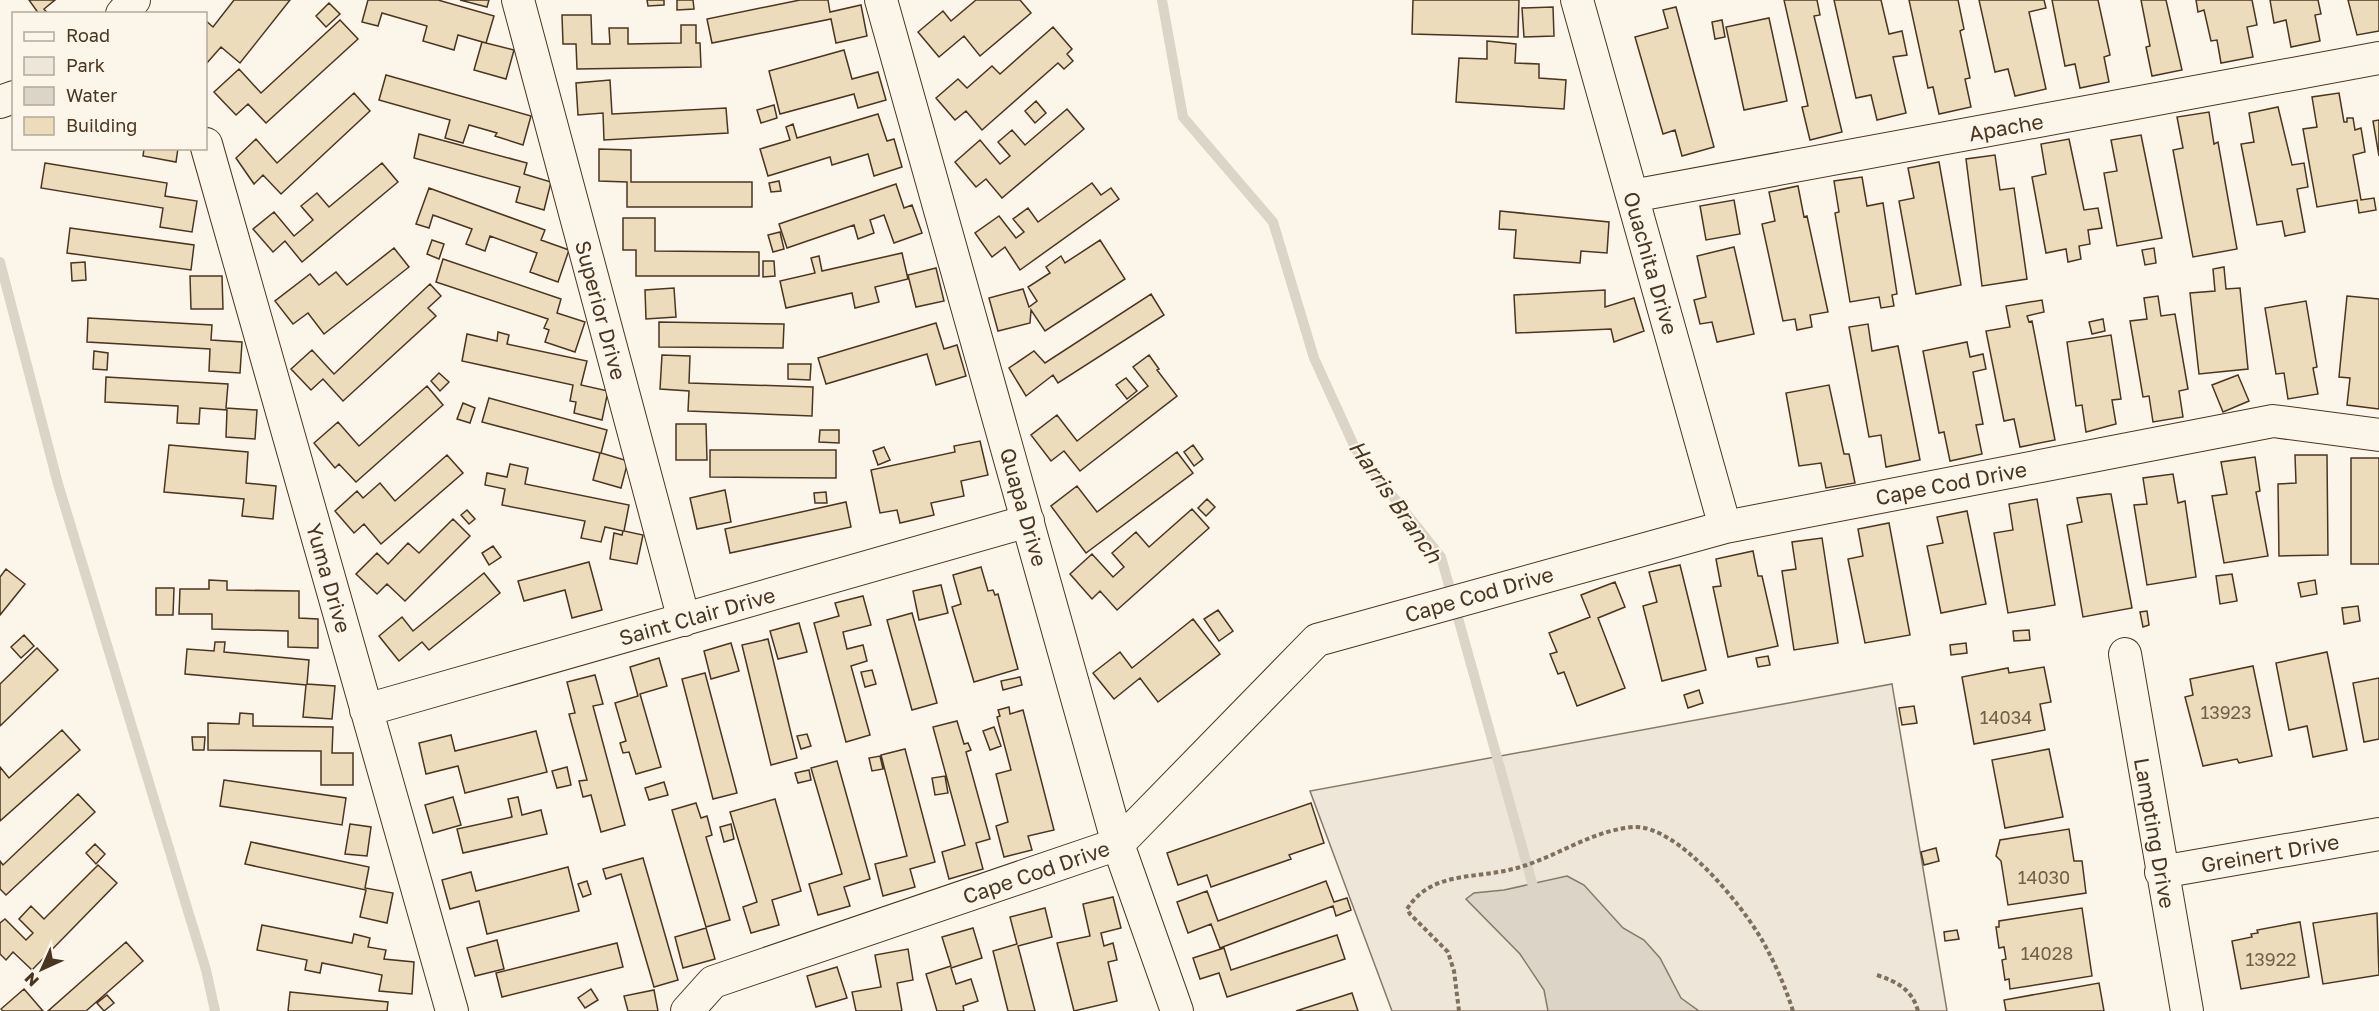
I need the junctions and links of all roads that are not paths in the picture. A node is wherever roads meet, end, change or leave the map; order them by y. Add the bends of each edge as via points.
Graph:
1 (134, 0) edge
2 (518, 0) edge
3 (882, 0) edge
4 (1577, 0) edge
5 (124, 12) edge
6 (2379, 58) edge
7 (207, 148) edge
8 (1632, 196) junction
9 (2379, 435) edge
10 (1028, 521) junction
11 (1725, 526) junction
12 (684, 620) junction
13 (2125, 654) dead end
14 (366, 711) junction
15 (2379, 834) edge
16 (1118, 844) junction
17 (2161, 872) junction
18 (452, 1011) edge
19 (687, 1011) edge
20 (1177, 1011) edge
21 (2187, 1011) edge

1 - 5 street
2 - 12 street, Superior Drive
3 - 10 street, Quapa Drive
4 - 8 street, Ouachita Drive
6 - 8 street, Apache
7 - 14 street, Yuma Drive
8 - 11 street, Ouachita Drive
9 - 11 street, Cape Cod Drive via 2273,421
10 - 12 street, Saint Clair Drive
10 - 16 street, Quapa Drive
11 - 16 street, Cape Cod Drive via 1317,640
12 - 14 street, Saint Clair Drive
13 - 17 street, Lampting Drive
14 - 18 street, Yuma Drive
15 - 17 street, Greinert Drive
16 - 19 street, Cape Cod Drive via 713,982
16 - 20 street, Quapa Drive
17 - 21 street, Lampting Drive

